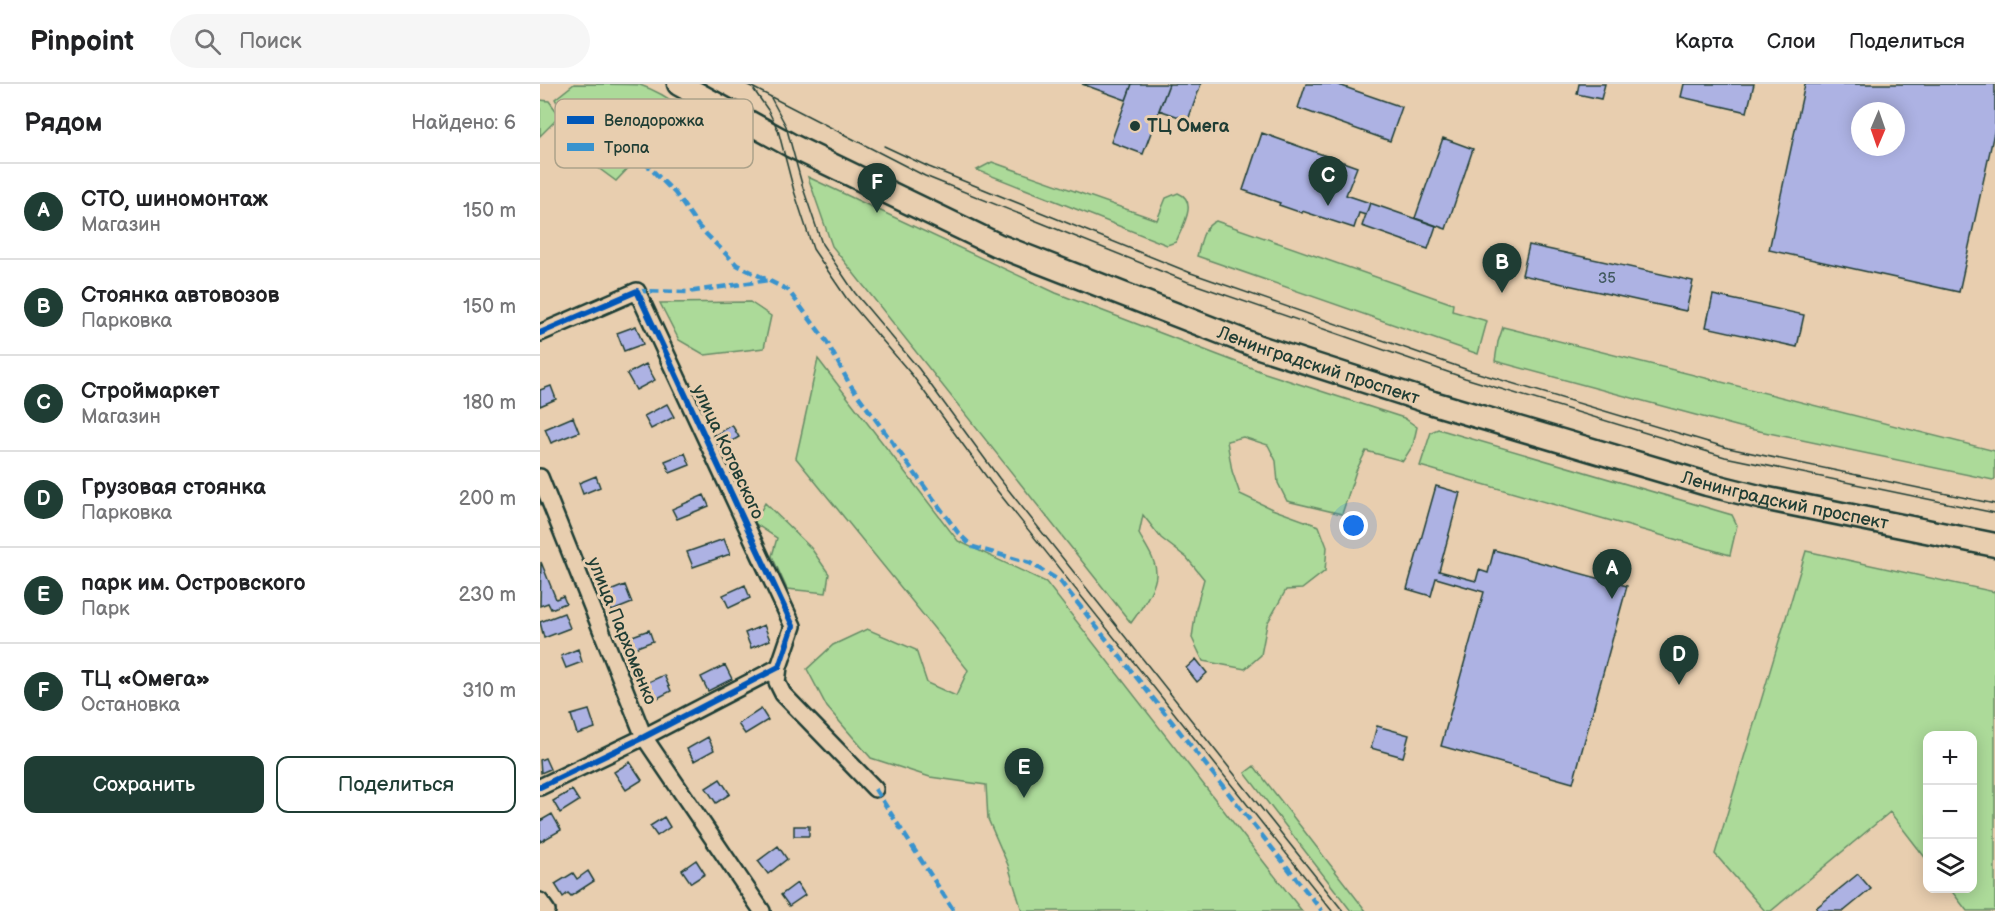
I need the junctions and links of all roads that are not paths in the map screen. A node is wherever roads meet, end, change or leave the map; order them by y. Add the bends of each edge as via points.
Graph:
1 (678, 84) edge
2 (706, 99) edge
3 (753, 125) edge
4 (540, 333) edge
5 (540, 477) edge
6 (1995, 545) edge
7 (779, 667) junction
8 (644, 737) junction
9 (540, 787) edge
10 (875, 789) dead end
11 (540, 901) edge
12 (547, 911) edge
13 (762, 911) edge

1 - 2 main road, Ленинградский проспект
3 - 6 main road, Ленинградский проспект via 997,246 1259,347 1707,484
4 - 7 street, улица Котовского via 637,291 793,627
5 - 8 street, улица Пархоменко
7 - 8 street
7 - 10 street via 777,682 783,694
8 - 9 street
8 - 13 street, улица Пархоменко
11 - 12 street

